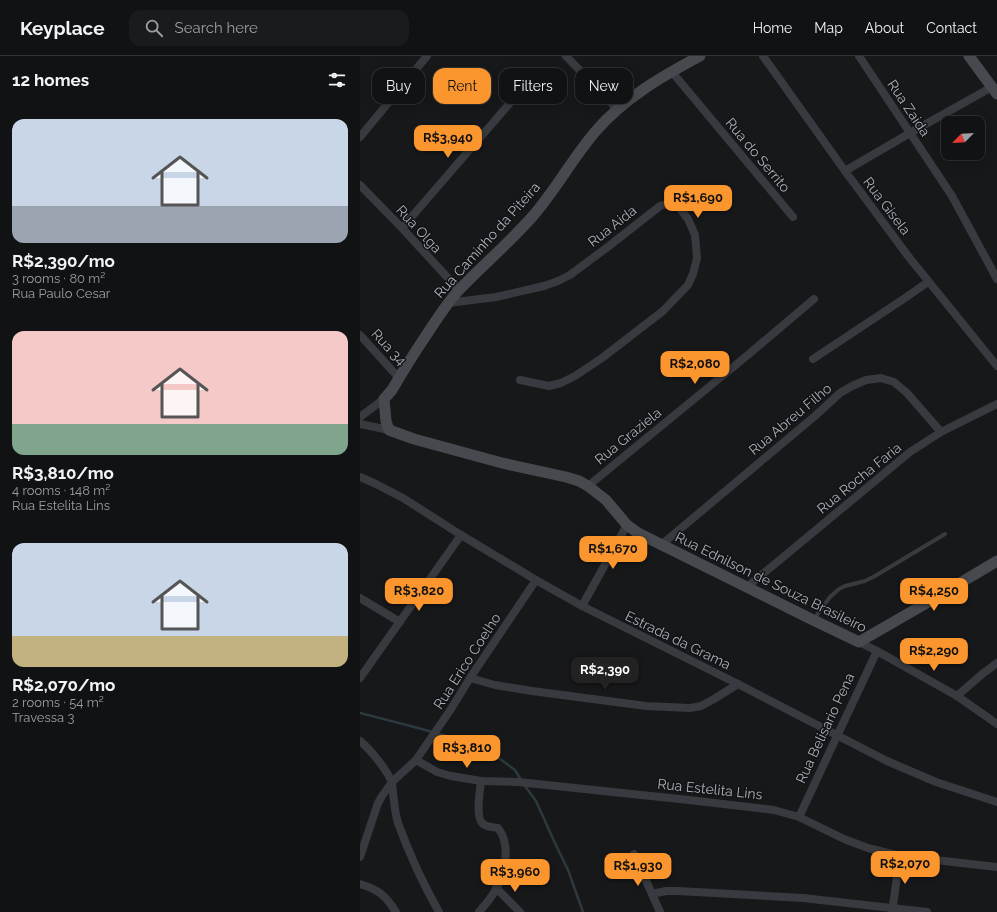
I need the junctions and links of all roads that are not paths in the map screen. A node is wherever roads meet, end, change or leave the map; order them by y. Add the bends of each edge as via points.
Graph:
1 (428, 56) edge
2 (566, 56) edge
3 (763, 56) edge
4 (859, 56) edge
5 (969, 56) edge
6 (692, 58) edge
7 (672, 72) junction
8 (995, 91) edge
9 (509, 104) edge
10 (616, 109) junction
11 (910, 133) junction
12 (360, 137) edge
13 (844, 171) junction
14 (360, 185) edge
15 (793, 217) dead end
16 (402, 228) junction
17 (997, 279) edge
18 (928, 282) junction
19 (459, 290) junction
20 (814, 299) dead end
21 (448, 303) junction
22 (360, 335) edge
23 (813, 359) dead end
24 (997, 366) edge
25 (399, 378) junction
26 (520, 380) dead end
27 (384, 399) junction
28 (997, 404) edge
29 (360, 417) edge
30 (360, 424) edge
31 (389, 430) junction
32 (940, 432) junction
33 (360, 477) edge
34 (588, 486) junction
35 (627, 525) junction
36 (946, 534) dead end
37 (461, 535) junction
38 (661, 544) junction
39 (997, 561) edge
40 (536, 580) junction
41 (747, 587) junction
42 (360, 598) edge
43 (582, 606) junction
44 (813, 620) junction
45 (400, 622) junction
46 (859, 642) junction
47 (877, 651) junction
48 (997, 663) edge
49 (360, 678) edge
50 (470, 678) junction
51 (738, 684) junction
52 (957, 696) junction
53 (997, 724) edge
54 (838, 735) junction
55 (360, 741) edge
56 (416, 760) junction
57 (481, 781) junction
58 (392, 782) junction
59 (997, 802) edge
60 (799, 817) junction
61 (634, 854) dead end
62 (900, 856) junction
63 (360, 857) edge
64 (997, 867) edge
65 (360, 884) edge
66 (496, 888) junction
67 (652, 894) junction
68 (892, 910) edge
69 (396, 912) edge
70 (438, 912) edge
71 (479, 912) edge
72 (520, 912) edge
73 (660, 912) edge
74 (927, 912) edge

1 - 12 street
2 - 10 street
3 - 13 street, Rua Gisela
4 - 11 street, Rua Zaida
5 - 8 street
6 - 7 street, Rua Caminho da Piteira
7 - 10 street, Rua Caminho da Piteira via 647,86
7 - 15 street, Rua do Serrito
8 - 11 street
9 - 16 street
10 - 19 street, Rua Caminho da Piteira via 594,133 532,218
11 - 13 street
11 - 17 street, Rua Zaida via 952,196
13 - 18 street, Rua Gisela
14 - 16 street, Rua Olga
16 - 19 street, Rua Olga
18 - 23 street
18 - 24 street, Rua Gisela
19 - 21 street, Rua Caminho da Piteira
20 - 34 street, Rua Graziela
21 - 25 street, Rua Caminho da Piteira
21 - 26 street, Rua Aida via 496,297 558,281 570,275 660,206 666,204 679,208 688,219 695,235 697,258 688,285 663,311 575,376 549,386
22 - 25 street, Rua 34
25 - 27 street, Rua Caminho da Piteira
27 - 29 street, Rua Caminho da Piteira
27 - 31 street
28 - 32 street, Rua Rocha Faria
30 - 31 street
31 - 34 street, Rua Ednilson de Souza Brasileiro via 502,464 566,477
32 - 38 street, Rua Abreu Filho via 907,393 894,382 881,378 866,380 840,393
32 - 41 street, Rua Rocha Faria via 910,452
33 - 37 street, Estrada da Grama via 403,498
34 - 35 street, Rua Ednilson de Souza Brasileiro via 606,500
35 - 38 street, Rua Ednilson de Souza Brasileiro
35 - 43 street
36 - 44 lane via 875,576 845,586 830,597
37 - 40 street, Estrada da Grama
37 - 45 street
38 - 41 street, Rua Ednilson de Souza Brasileiro
39 - 46 street
40 - 43 street, Estrada da Grama
40 - 50 street, Rua Erico Coelho
41 - 44 street, Rua Ednilson de Souza Brasileiro
42 - 45 street
43 - 51 street, Estrada da Grama
44 - 46 street, Rua Ednilson de Souza Brasileiro
45 - 49 street
46 - 47 street, Rua Ednilson de Souza Brasileiro
47 - 52 street, Rua Ednilson de Souza Brasileiro
47 - 54 street, Rua Belisario Pena
48 - 52 street
50 - 51 street via 532,691 646,706 690,708 701,706
50 - 56 street, Rua Erico Coelho
51 - 54 street, Estrada da Grama
52 - 53 street, Rua Ednilson de Souza Brasileiro
54 - 59 street, Estrada da Grama via 936,782
54 - 60 street, Rua Belisario Pena
55 - 58 street via 382,765
56 - 57 street, Rua Estelita Lins via 437,772
56 - 58 street, Rua Erico Coelho
57 - 60 street, Rua Estelita Lins via 518,782 754,807
57 - 66 street via 479,819 486,826 498,828 502,832 506,854 502,876
58 - 63 street, Rua Erico Coelho via 378,803
58 - 70 street via 394,810 398,822
60 - 62 street, Rua Estelita Lins via 844,839
61 - 67 street
62 - 64 street, Rua Estelita Lins
62 - 68 street
65 - 69 street via 370,886 382,894
66 - 71 street
66 - 72 street
67 - 68 street via 678,891 803,898
67 - 73 street
68 - 74 street

